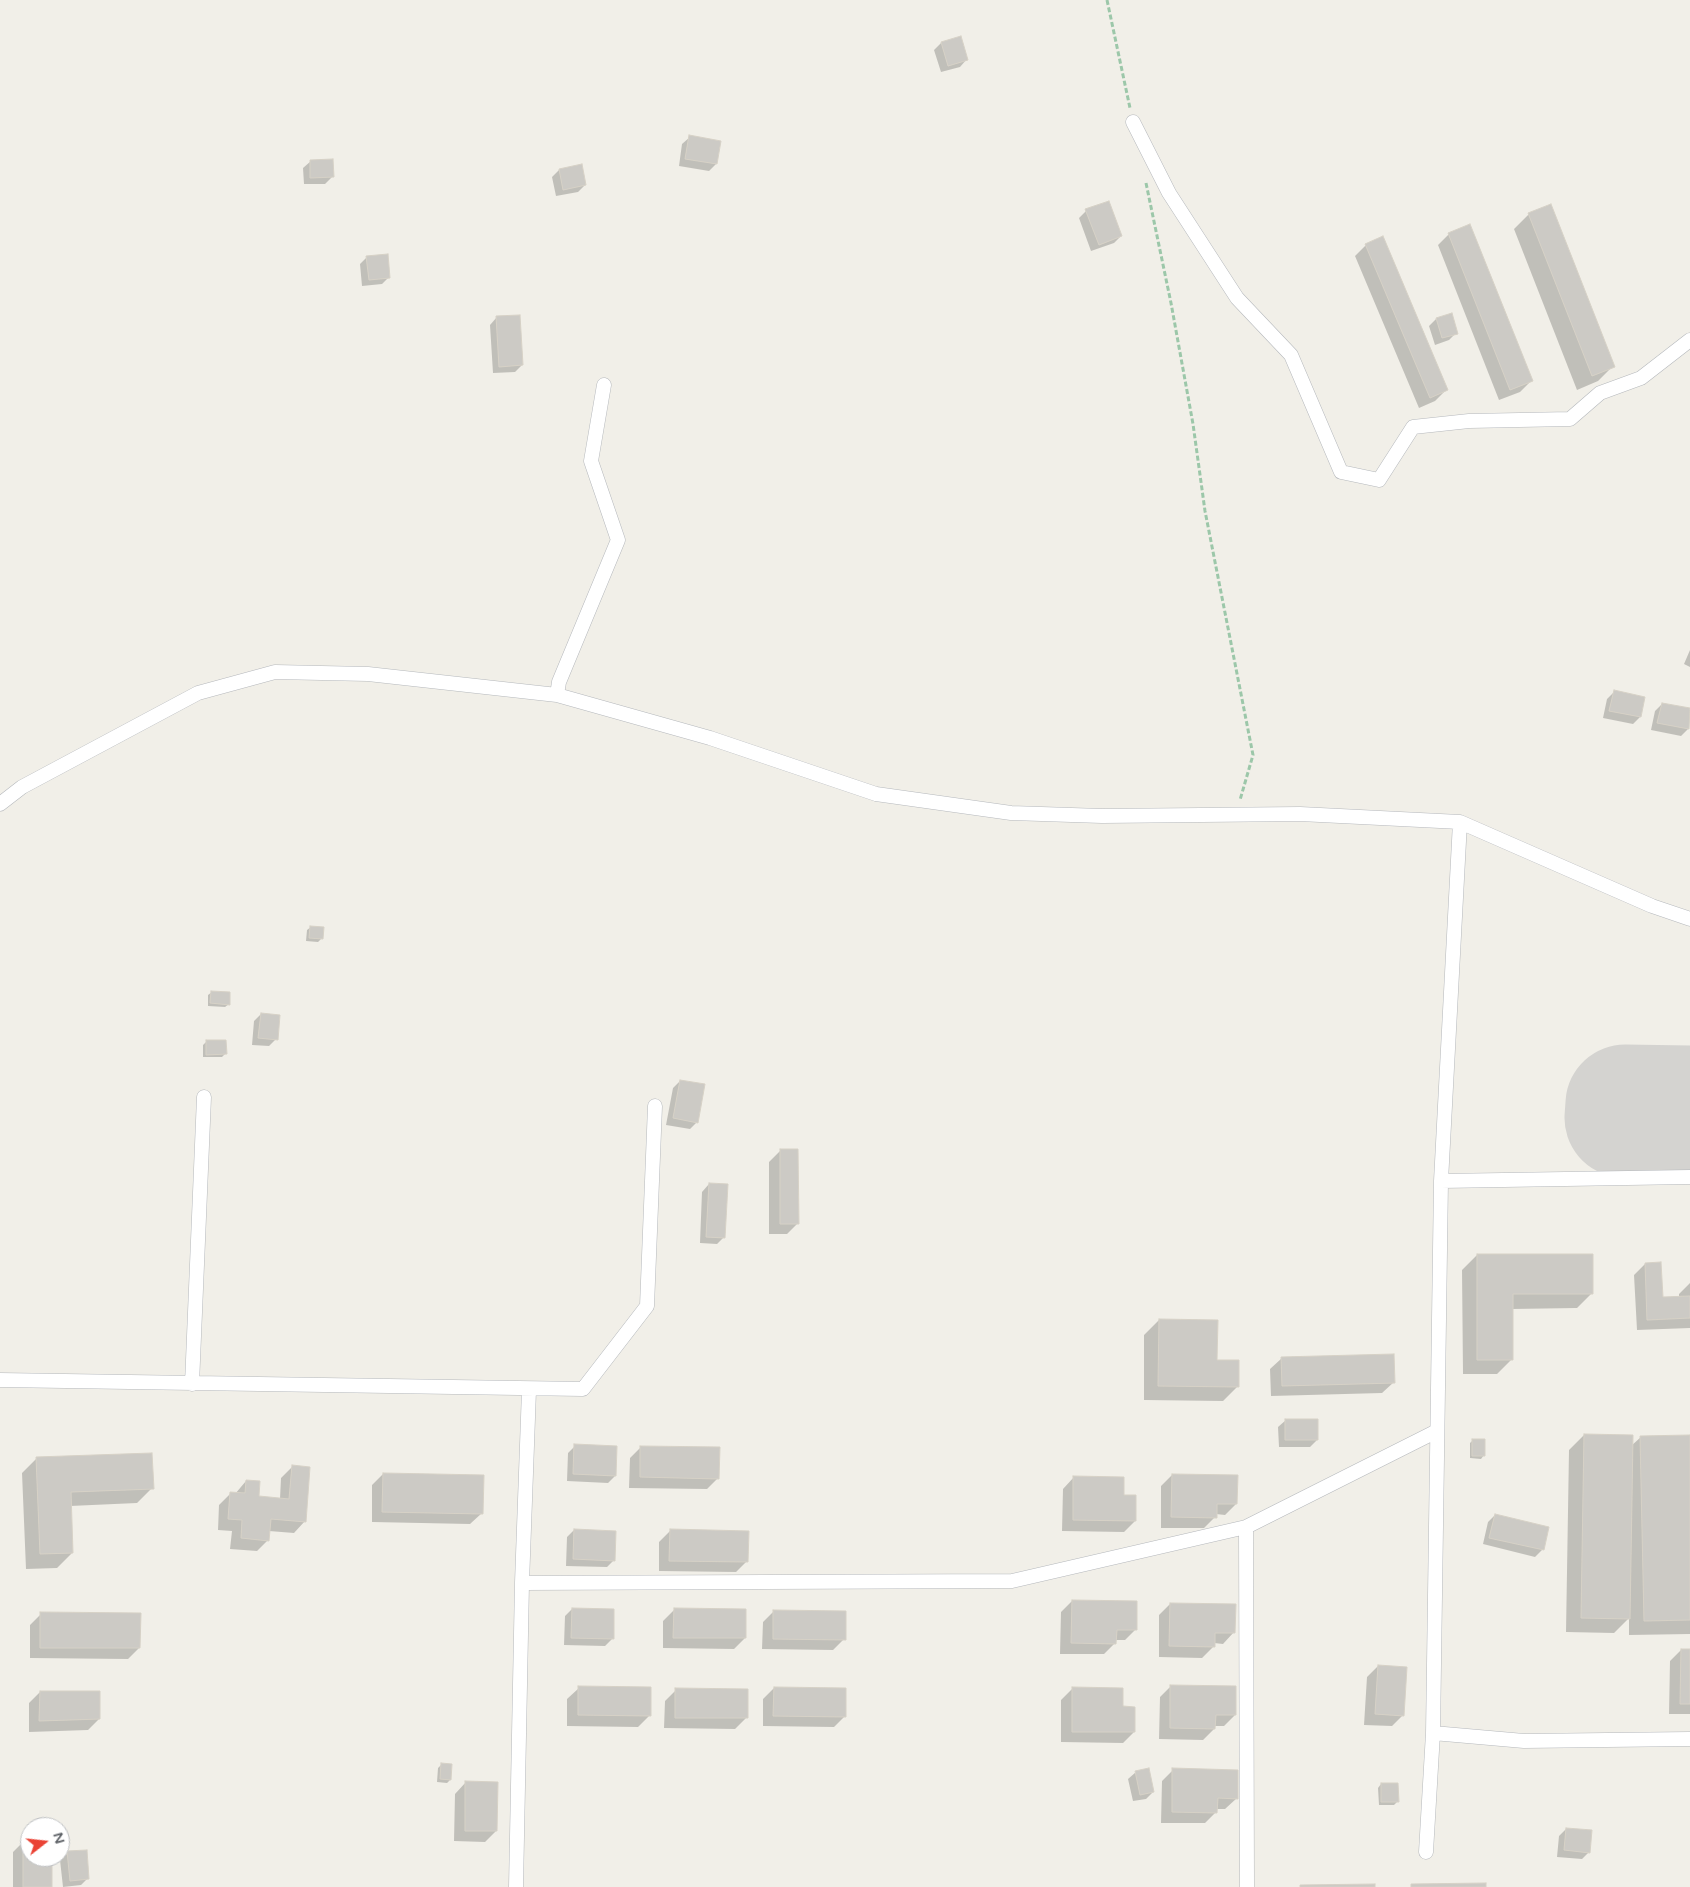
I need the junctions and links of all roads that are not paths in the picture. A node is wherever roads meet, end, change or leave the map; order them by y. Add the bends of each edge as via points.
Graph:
1 (1133, 122) road end
2 (1690, 340) edge
3 (604, 386) dead end
4 (557, 696) junction
5 (0, 804) edge
6 (1460, 822) junction
7 (1690, 919) edge
8 (204, 1097) dead end
9 (655, 1106) dead end
10 (1690, 1177) edge
11 (1440, 1181) junction
12 (0, 1380) edge
13 (192, 1384) junction
14 (529, 1390) junction
15 (1437, 1431) junction
16 (1246, 1527) junction
17 (522, 1583) junction
18 (1433, 1733) junction
19 (1690, 1740) edge
20 (1426, 1852) dead end
21 (516, 1887) edge
22 (1247, 1887) edge

1 - 2 street via 1169,193 1237,298 1291,355 1341,472 1379,480 1413,426 1469,421 1570,419 1600,393 1641,378
3 - 4 street via 591,461 618,540 559,682
4 - 5 street via 368,674 275,672 198,693 22,787
4 - 6 street via 710,738 876,794 1011,813 1102,816 1300,814
6 - 7 street via 1652,906
6 - 11 street
8 - 13 street
9 - 14 street via 646,1306 583,1389
10 - 11 street
11 - 15 street
12 - 13 street
13 - 14 street
14 - 17 street
15 - 16 street
15 - 18 street
16 - 17 street via 1012,1581
16 - 22 street
17 - 21 street
18 - 19 street via 1524,1741
18 - 20 street

